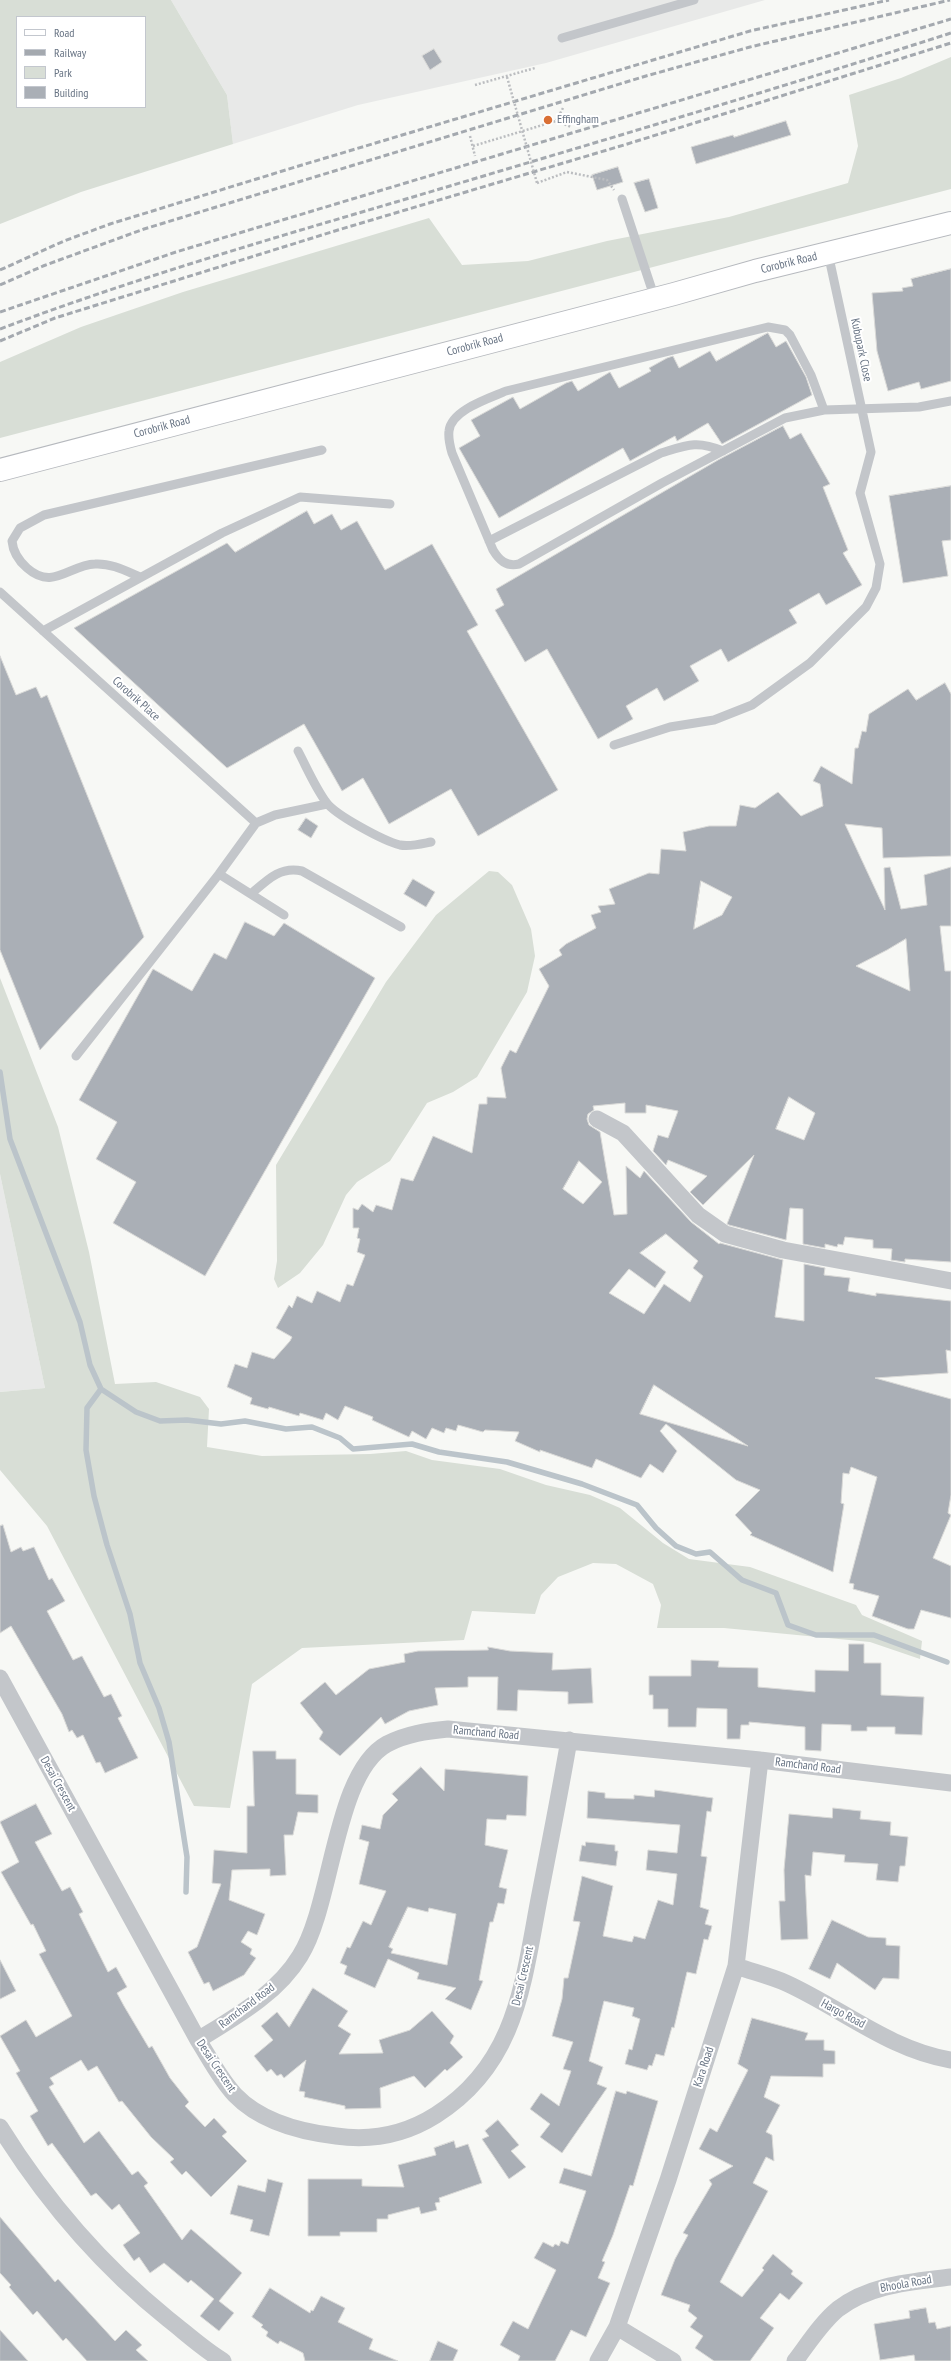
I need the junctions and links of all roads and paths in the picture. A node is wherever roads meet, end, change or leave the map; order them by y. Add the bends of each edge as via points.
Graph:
1 (694, 0) edge
2 (562, 38) dead end
3 (535, 68) dead end
4 (507, 77) junction
5 (475, 85) dead end
6 (563, 108) dead end
7 (556, 121) junction
8 (571, 127) dead end
9 (522, 131) junction
10 (470, 136) dead end
11 (473, 146) junction
12 (475, 156) dead end
13 (622, 200) joint
14 (951, 223) edge
15 (828, 253) junction
16 (655, 299) junction
17 (951, 401) edge
18 (862, 408) junction
19 (824, 410) junction
20 (322, 450) dead end
21 (723, 451) junction
22 (0, 470) edge
23 (390, 504) dead end
24 (489, 541) junction
25 (140, 577) junction
26 (0, 592) edge
27 (43, 631) junction
28 (614, 745) dead end
29 (298, 751) dead end
30 (326, 804) junction
31 (256, 823) junction
32 (431, 842) dead end
33 (219, 874) junction
34 (251, 894) junction
35 (284, 915) dead end
36 (401, 927) dead end
37 (76, 1056) dead end
38 (597, 1119) dead end
39 (951, 1281) edge
40 (0, 1678) edge
41 (569, 1740) junction
42 (760, 1760) junction
43 (951, 1783) edge
44 (736, 1966) junction
45 (198, 2040) junction
46 (951, 2060) edge
47 (0, 2127) edge
48 (951, 2277) edge
49 (617, 2327) junction
50 (223, 2361) edge
51 (598, 2361) edge
52 (673, 2361) edge
53 (795, 2361) edge

1 - 2 lane
3 - 4 path
4 - 5 path
4 - 9 path, bridge
6 - 7 path
7 - 8 path
7 - 9 path
9 - 11 path
9 - 13 path, bridge via 537,182 567,172 607,180
10 - 11 path
11 - 12 path
13 - 16 lane
14 - 15 street, Corobrik Road
15 - 16 street, Corobrik Road
15 - 18 lane, Kubupark Close
16 - 22 street, Corobrik Road
17 - 18 lane via 919,407
18 - 19 lane
18 - 28 lane, Kubupark Close via 871,452 860,493 880,564 876,588 866,607 810,663 752,705 714,720 670,727
19 - 21 lane via 786,418
19 - 24 lane via 811,375 792,338 784,330 776,327 665,351 506,391 468,408 452,423 449,430 452,453
20 - 25 lane via 44,515 20,528 12,541 14,552 23,564 39,576 56,578 90,564 98,564 118,568
21 - 24 lane via 706,444 690,444 661,453
21 - 24 lane via 519,564 509,565 503,562
23 - 25 lane via 300,496 222,533
25 - 27 lane
26 - 27 lane, Corobrik Place
27 - 31 lane, Corobrik Place
29 - 30 lane
30 - 31 lane via 275,815
30 - 32 lane via 378,837 401,845
31 - 33 lane
33 - 34 lane
33 - 37 lane
34 - 35 lane
34 - 36 lane via 284,870 302,871
38 - 39 street via 623,1133 698,1215 725,1234 783,1250
40 - 45 street, Desai Crescent
41 - 42 street, Ramchand Road
41 - 45 street, Ramchand Road via 448,1729 403,1737 379,1749 358,1776 348,1801 315,1923 300,1957 283,1979 262,1997
41 - 45 street, Desai Crescent via 521,1993 497,2055 475,2085 454,2104 428,2120 388,2135 345,2138 298,2130 278,2123 236,2096
42 - 43 street, Ramchand Road
42 - 44 street, Kara Road
44 - 46 street, Hargo Road via 785,1983 893,2041 930,2057
44 - 49 street, Kara Road via 668,2180
47 - 50 street via 58,2211 94,2251 129,2287
48 - 53 street, Bhoola Road via 896,2284 872,2290 855,2298 838,2309
49 - 51 street, Kara Road
49 - 52 street

